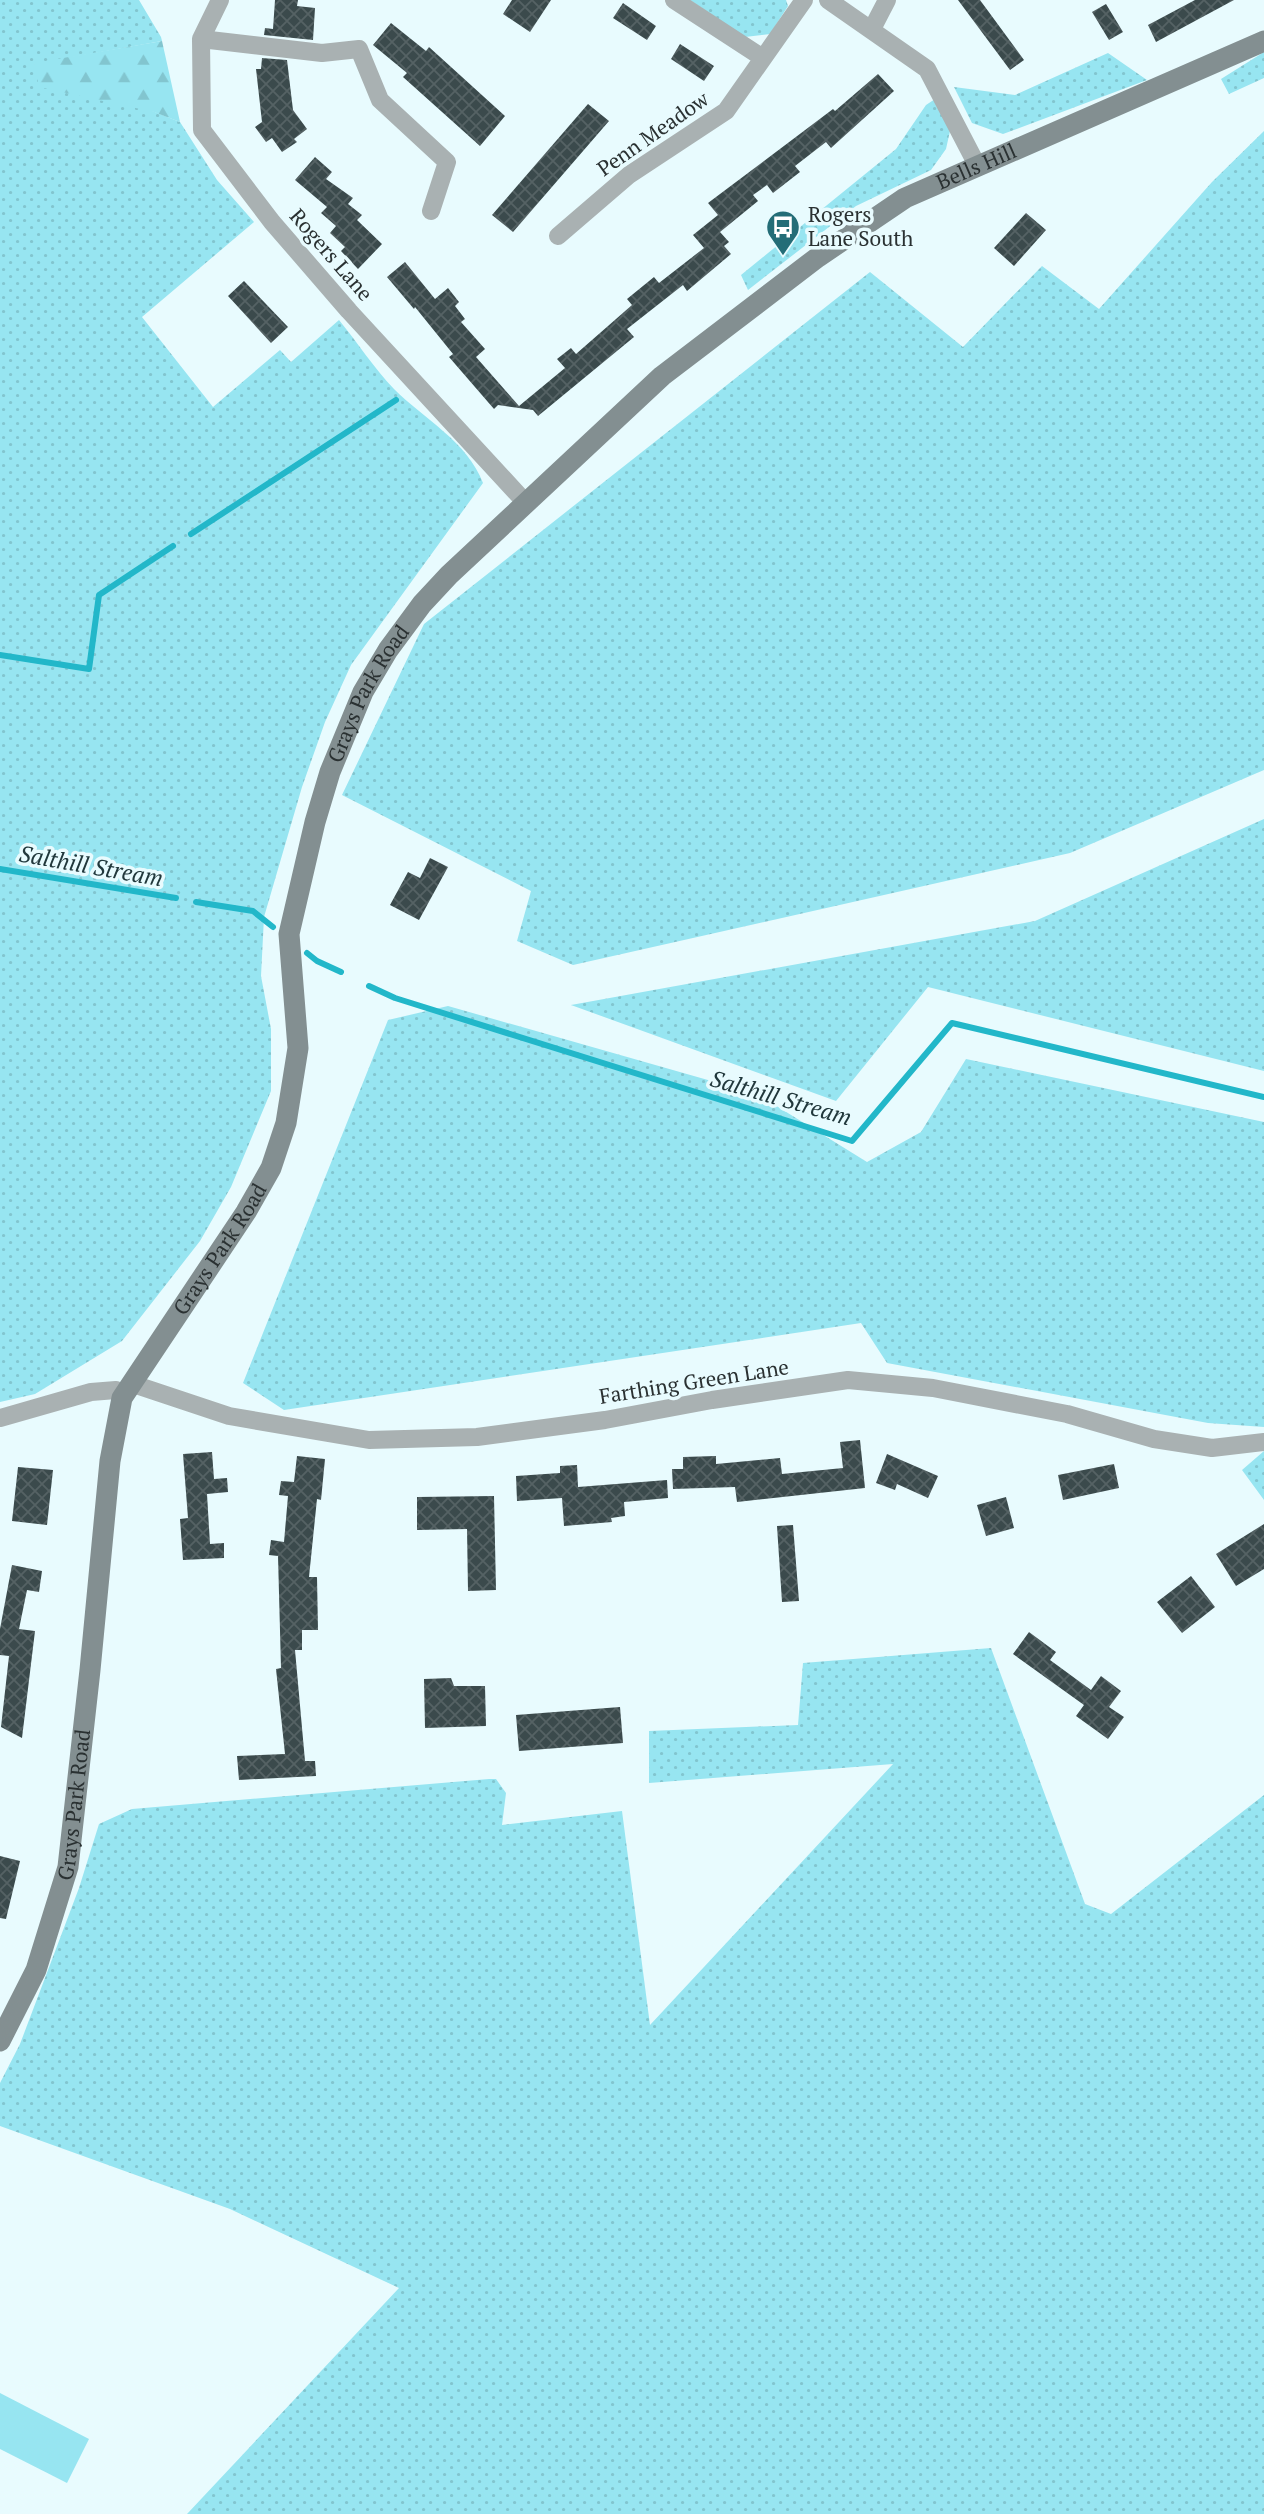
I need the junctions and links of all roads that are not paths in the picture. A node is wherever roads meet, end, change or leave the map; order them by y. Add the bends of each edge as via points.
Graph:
1 (220, 0) edge
2 (674, 0) edge
3 (804, 0) edge
4 (828, 0) edge
5 (887, 0) edge
6 (872, 29) junction
7 (201, 39) junction
8 (1264, 41) edge
9 (763, 58) junction
10 (978, 167) junction
11 (431, 211) dead end
12 (558, 236) dead end
13 (525, 502) junction
14 (127, 1391) junction
15 (0, 1418) edge
16 (1264, 1442) edge
17 (0, 2041) edge

1 - 7 street, Rogers Lane
2 - 9 street
3 - 9 street, Penn Meadow
4 - 6 street
5 - 6 street
6 - 10 street via 927,69
7 - 11 street via 322,53 359,49 380,100 447,162
7 - 13 street, Rogers Lane via 202,130 272,222 349,311
8 - 10 main road, Bells Hill
9 - 12 street, Penn Meadow via 726,111 629,175
10 - 13 main road, Bells Hill via 905,198 818,257 662,376
13 - 14 main road, Grays Park Road via 422,604 363,692 330,772 289,934 298,1048 286,1123 271,1168
14 - 15 street, Farthing Green Lane via 91,1392
14 - 16 street, Farthing Green Lane via 229,1416 369,1440 477,1437 848,1380 933,1388 1212,1448
14 - 17 main road, Grays Park Road via 110,1461 68,1867 36,1970

